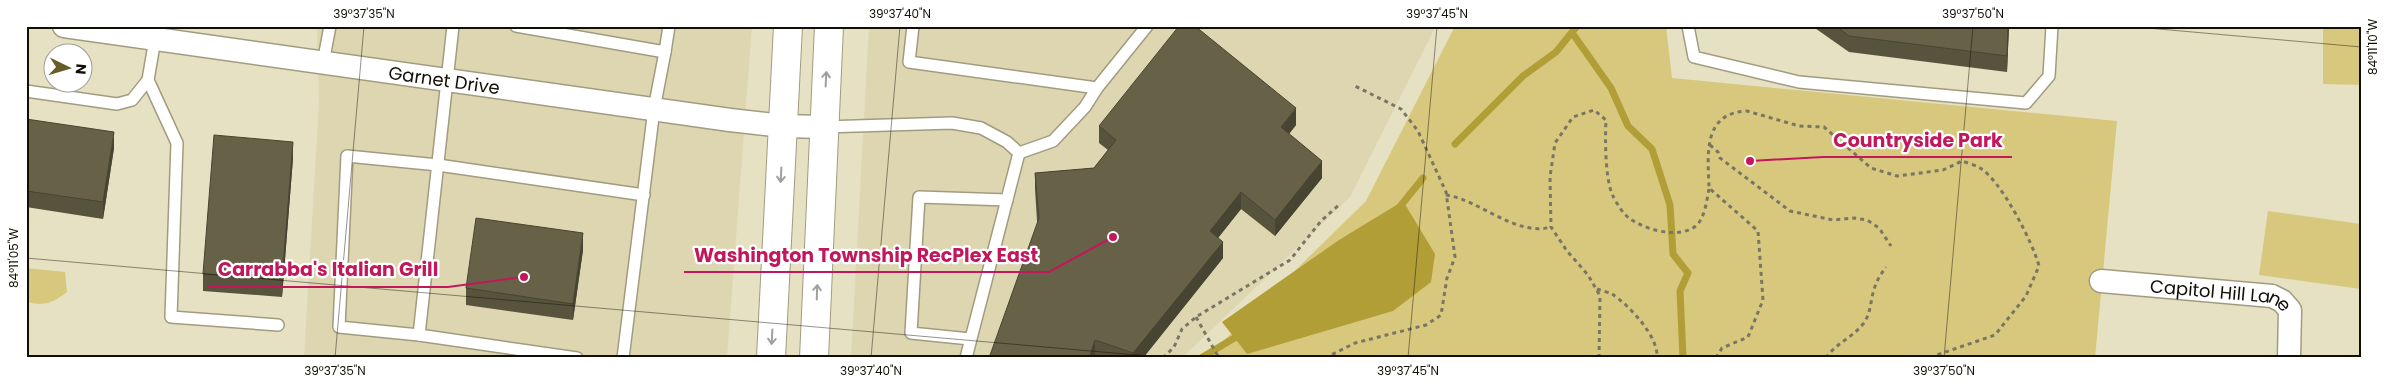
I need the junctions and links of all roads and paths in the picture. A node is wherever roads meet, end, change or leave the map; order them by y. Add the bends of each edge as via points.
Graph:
1 (64, 26) edge
2 (330, 26) edge
3 (453, 26) edge
4 (516, 26) edge
5 (669, 26) edge
6 (788, 26) edge
7 (829, 26) edge
8 (913, 26) edge
9 (1147, 26) edge
10 (1688, 26) edge
11 (2052, 26) edge
12 (133, 31) edge
13 (155, 39) junction
14 (666, 52) junction
15 (323, 63) junction
16 (148, 80) junction
17 (447, 80) junction
18 (1355, 86) dead end
19 (1097, 88) junction
20 (26, 91) edge
21 (654, 109) junction
22 (783, 126) junction
23 (824, 127) junction
24 (1709, 145) junction
25 (1019, 153) junction
26 (438, 165) junction
27 (1709, 188) junction
28 (644, 195) junction
29 (1446, 195) junction
30 (1007, 200) junction
31 (1340, 204) dead end
32 (1552, 227) junction
33 (1891, 246) dead end
34 (1886, 267) dead end
35 (2102, 281) dead end
36 (1596, 289) junction
37 (1196, 317) junction
38 (278, 325) dead end
39 (418, 335) junction
40 (970, 339) junction
41 (577, 358) edge
42 (624, 358) edge
43 (771, 358) edge
44 (814, 358) edge
45 (966, 358) edge
46 (1163, 358) edge
47 (1219, 358) edge
48 (1325, 358) edge
49 (1600, 358) edge
50 (1657, 358) edge
51 (1716, 358) edge
52 (1826, 358) edge
53 (1928, 358) edge
54 (2289, 358) edge

1 - 12 street, Garnet Drive
2 - 15 lane
3 - 17 lane
4 - 14 lane
5 - 14 lane
6 - 22 main road
23 -> 7 main road
8 - 19 lane via 909,62
9 - 19 lane
10 - 11 lane via 1694,57 1799,82 2026,103 2049,76
12 - 13 street, Garnet Drive
13 - 15 street, Garnet Drive
13 - 16 lane
14 - 21 lane
15 - 17 street, Garnet Drive
16 - 20 lane via 132,100 117,104
16 - 38 lane via 176,143 171,318
17 - 21 street, Garnet Drive
17 - 26 lane
18 - 29 path via 1401,109 1418,131
19 - 25 lane via 1085,107 1053,141
21 - 22 street, Garnet Drive
21 - 28 lane
22 - 23 street, Garnet Drive
22 -> 43 main road
23 - 25 lane via 952,123 981,128 1007,142
44 -> 23 main road
24 - 27 path
24 - 33 path via 1720,158 1790,212 1832,220 1867,220 1879,228
24 - 53 path via 1712,131 1722,119 1738,111 1747,111 1799,126 1824,127 1871,168 1897,176 1943,170 1962,161 1981,168 2005,196 2036,254 2039,266 2026,296 1995,334
25 - 30 lane
26 - 28 lane
26 - 39 lane
26 - 39 lane via 347,156 339,327
27 - 32 path via 1705,208 1697,224 1681,232 1654,230 1628,218 1612,196 1605,149 1606,120 1594,110 1573,117 1555,144 1550,177
27 - 51 path via 1758,231 1763,300 1748,337 1722,348
28 - 42 lane
29 - 32 path via 1461,197 1510,222 1541,230
29 - 48 path via 1455,257 1440,315 1426,324 1356,342
30 - 40 lane
30 - 40 lane via 919,197 910,333
31 - 37 path via 1321,221 1290,260
32 - 36 path
34 - 52 path via 1875,286 1873,302 1864,323 1847,340 1833,348
35 - 54 street, Capitol Hill Lane via 2272,296 2290,310
36 - 49 path via 1600,296
36 - 50 path via 1612,294 1628,308 1649,332 1658,349
37 - 46 path via 1182,329 1174,347
37 - 47 path
39 - 41 lane
40 - 45 lane

